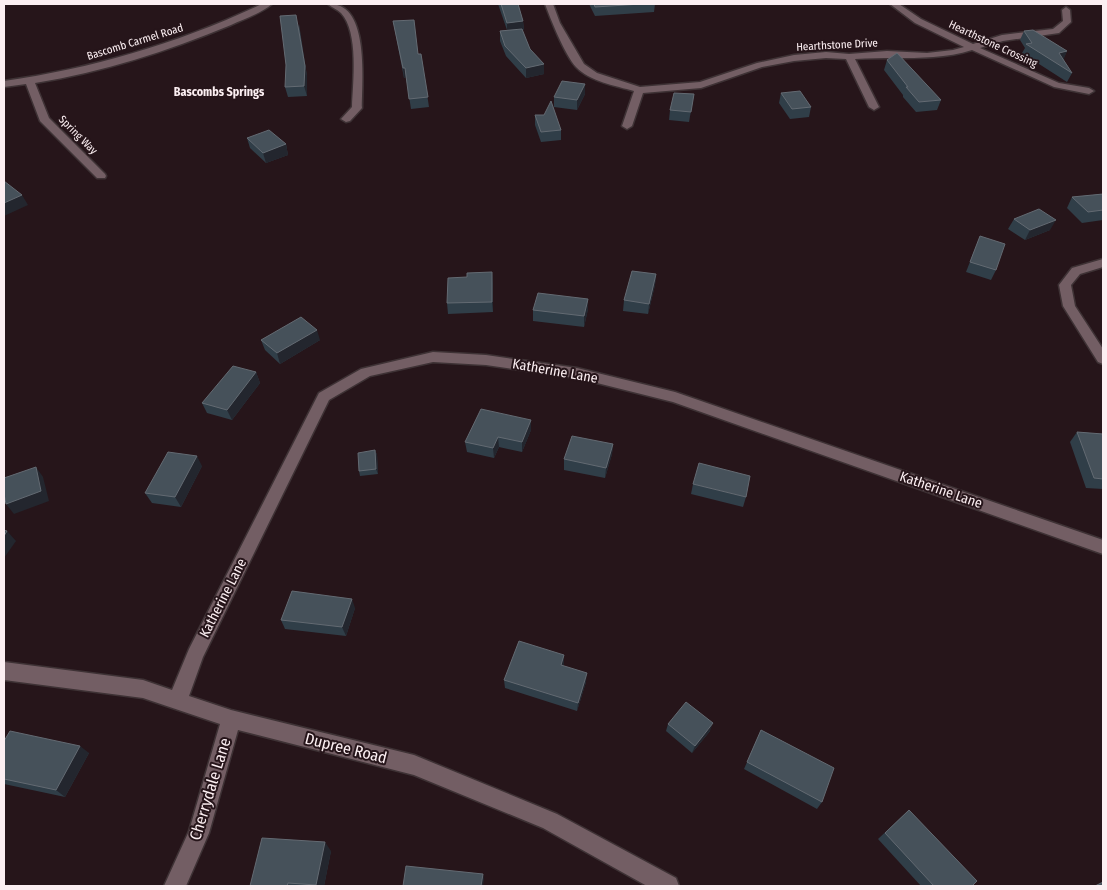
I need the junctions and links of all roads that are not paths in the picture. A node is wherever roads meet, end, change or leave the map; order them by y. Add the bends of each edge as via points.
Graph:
1 (268, 4) edge
2 (332, 4) edge
3 (549, 4) edge
4 (894, 4) edge
5 (1066, 10) dead end
6 (972, 47) junction
7 (849, 57) junction
8 (30, 81) junction
9 (4, 84) edge
10 (639, 90) junction
11 (1089, 91) dead end
12 (874, 107) dead end
13 (346, 119) dead end
14 (627, 126) dead end
15 (101, 176) dead end
16 (1103, 263) edge
17 (1103, 359) edge
18 (1103, 547) edge
19 (4, 671) edge
20 (178, 700) junction
21 (231, 719) junction
22 (175, 886) edge
23 (668, 886) edge

1 - 8 street, Bascomb Carmel Road via 172,44
2 - 13 street via 345,13 356,42 357,108
3 - 10 street, Hearthstone Drive via 580,66 594,75
4 - 6 street, Hearthstone Crossing via 918,21
5 - 6 street, Hearthstone Drive via 1067,22 1056,30 1002,38
6 - 7 street, Hearthstone Drive via 927,56 887,54
6 - 11 street, Hearthstone Crossing via 1058,85
7 - 10 street, Hearthstone Drive via 794,58 760,65 701,85
7 - 12 street
8 - 9 street, Bascomb Carmel Road
8 - 15 street, Spring Way via 44,119
10 - 14 street
16 - 17 street via 1076,271 1065,285 1069,306
18 - 20 street, Katherine Lane via 675,397 577,374 486,360 433,357 366,372 324,397 195,655
19 - 20 street, Dupree Road via 143,690
20 - 21 street, Dupree Road
21 - 22 street, Cherrydale Lane via 199,833
21 - 23 street, Dupree Road via 414,765 550,821

